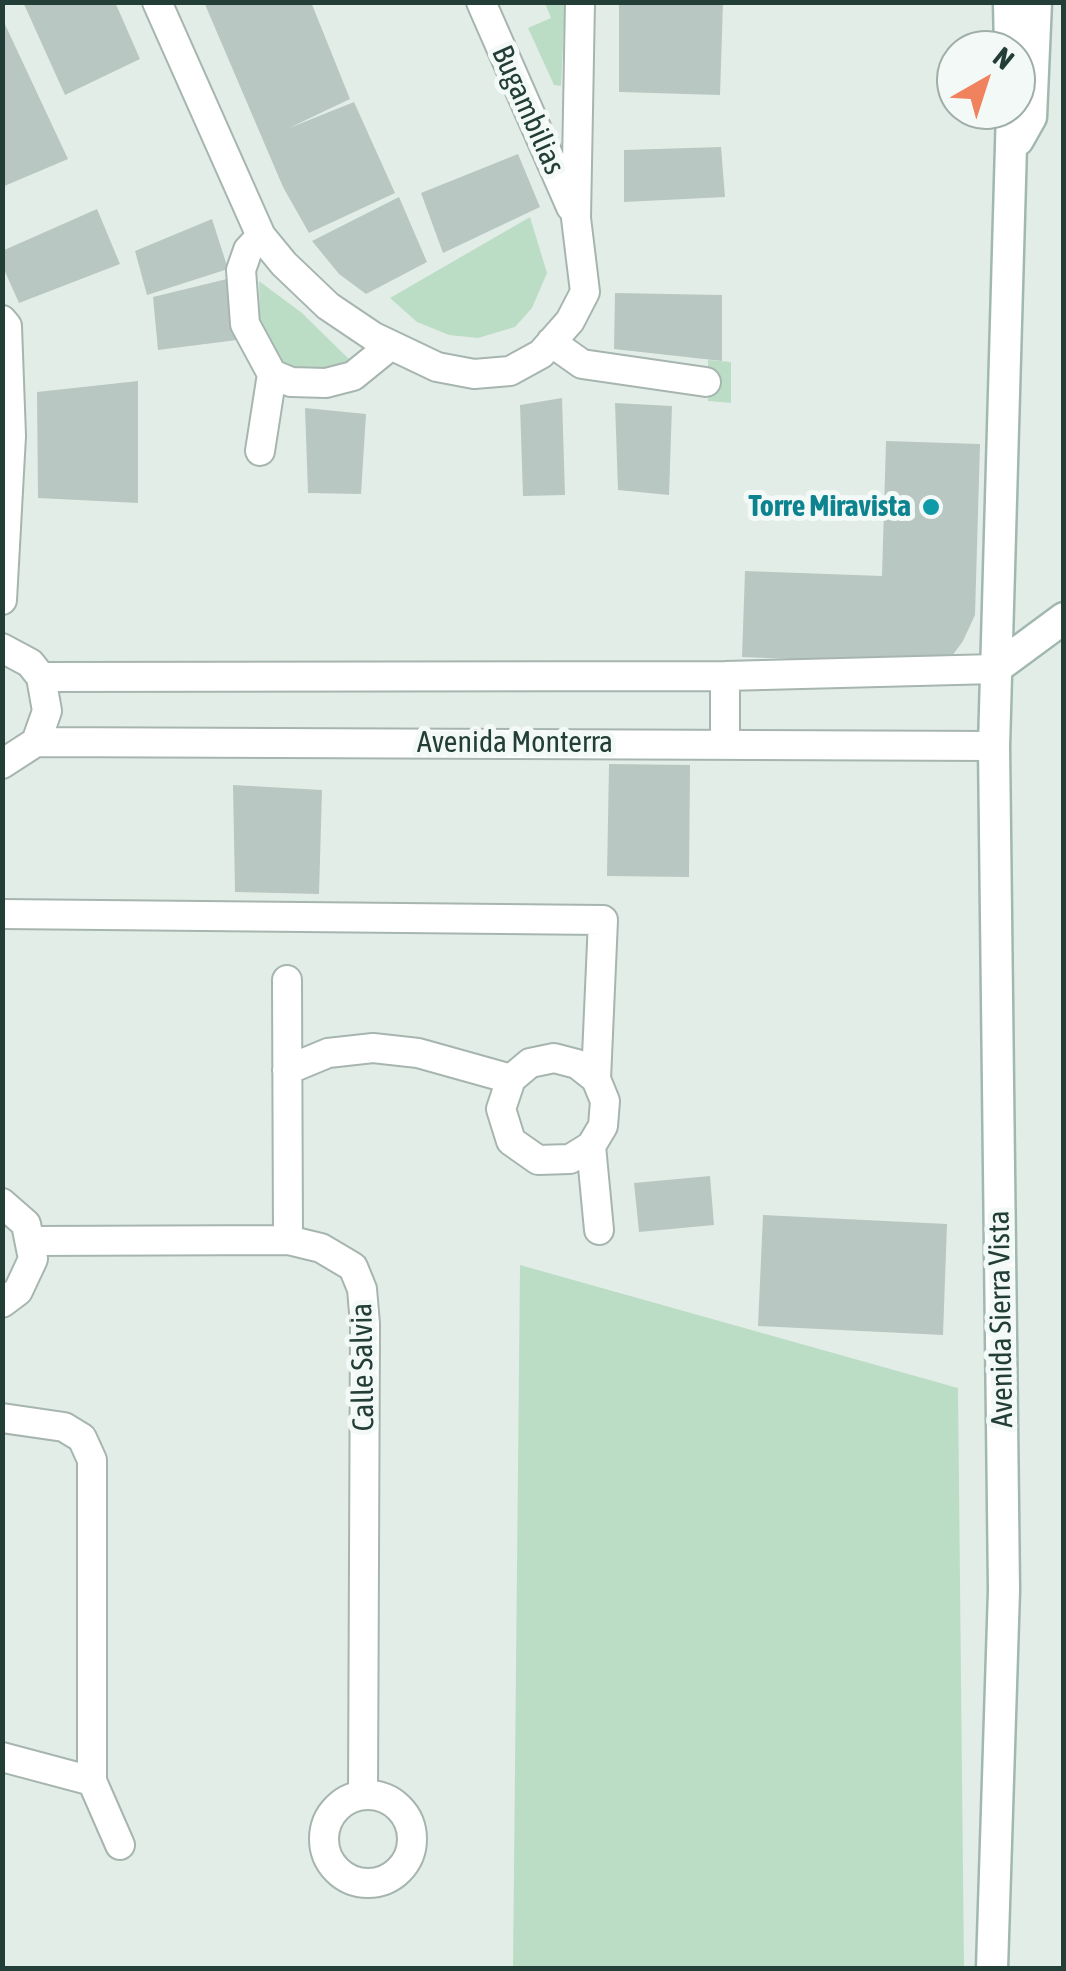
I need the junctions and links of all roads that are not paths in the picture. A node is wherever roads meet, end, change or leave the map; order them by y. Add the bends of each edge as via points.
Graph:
1 (156, 2) edge
2 (481, 2) edge
3 (580, 2) edge
4 (1008, 2) edge
5 (1036, 2) edge
6 (1009, 30) edge
7 (1012, 130) edge
8 (1012, 146) junction
9 (576, 218) junction
10 (261, 236) junction
11 (2, 320) edge
12 (551, 342) junction
13 (390, 346) junction
14 (272, 374) junction
15 (706, 382) dead end
16 (7, 436) edge
17 (260, 451) dead end
18 (2, 600) edge
19 (1064, 618) edge
20 (2, 648) edge
21 (995, 669) junction
22 (725, 676) junction
23 (41, 677) junction
24 (36, 742) junction
25 (726, 743) junction
26 (994, 746) junction
27 (2, 764) edge
28 (2, 914) edge
29 (287, 980) dead end
30 (287, 1070) junction
31 (511, 1079) junction
32 (596, 1080) junction
33 (591, 1146) junction
34 (2, 1203) edge
35 (599, 1230) dead end
36 (288, 1240) junction
37 (32, 1242) junction
38 (2, 1303) edge
39 (2, 1418) edge
40 (2, 1757) edge
41 (92, 1781) junction
42 (363, 1794) dead end
43 (120, 1845) dead end
44 (992, 1968) edge

1 - 10 street
2 - 9 street, Bugambilias
3 - 9 street
4 - 6 main road
5 - 8 main road via 1031,117
7 - 8 main road, Avenida Sierra Vista
8 - 21 main road, Avenida Sierra Vista
9 - 12 street via 584,292
10 - 13 street via 328,306
10 - 14 street via 240,270 245,324
11 - 16 street
12 - 13 street via 510,371 474,374 437,368
12 - 15 street via 582,364
13 - 14 street via 353,376 326,384
14 - 17 street
16 - 18 street
19 - 21 main road
20 - 23 street
21 - 22 street
21 - 26 main road, Avenida Sierra Vista
22 - 23 street
22 - 25 street
23 - 24 street via 48,711
24 - 25 street, Avenida Monterra
24 - 27 street
25 - 26 street, Avenida Monterra
26 - 44 main road, Avenida Sierra Vista via 1004,1590
28 - 32 street via 603,920
29 - 30 street
30 - 31 street via 328,1053 373,1048
30 - 36 street
31 - 32 street via 530,1064 554,1058 577,1064
31 - 33 street via 501,1110 512,1140 538,1160 570,1159
32 - 33 street via 605,1101
33 - 35 street
34 - 37 street via 26,1224
36 - 37 street, Calle Salvia
36 - 42 street, Calle Salvia via 321,1248 353,1268 362,1288
37 - 38 street via 28,1277
39 - 41 street via 64,1427 82,1438 92,1460
40 - 41 street
41 - 43 street

